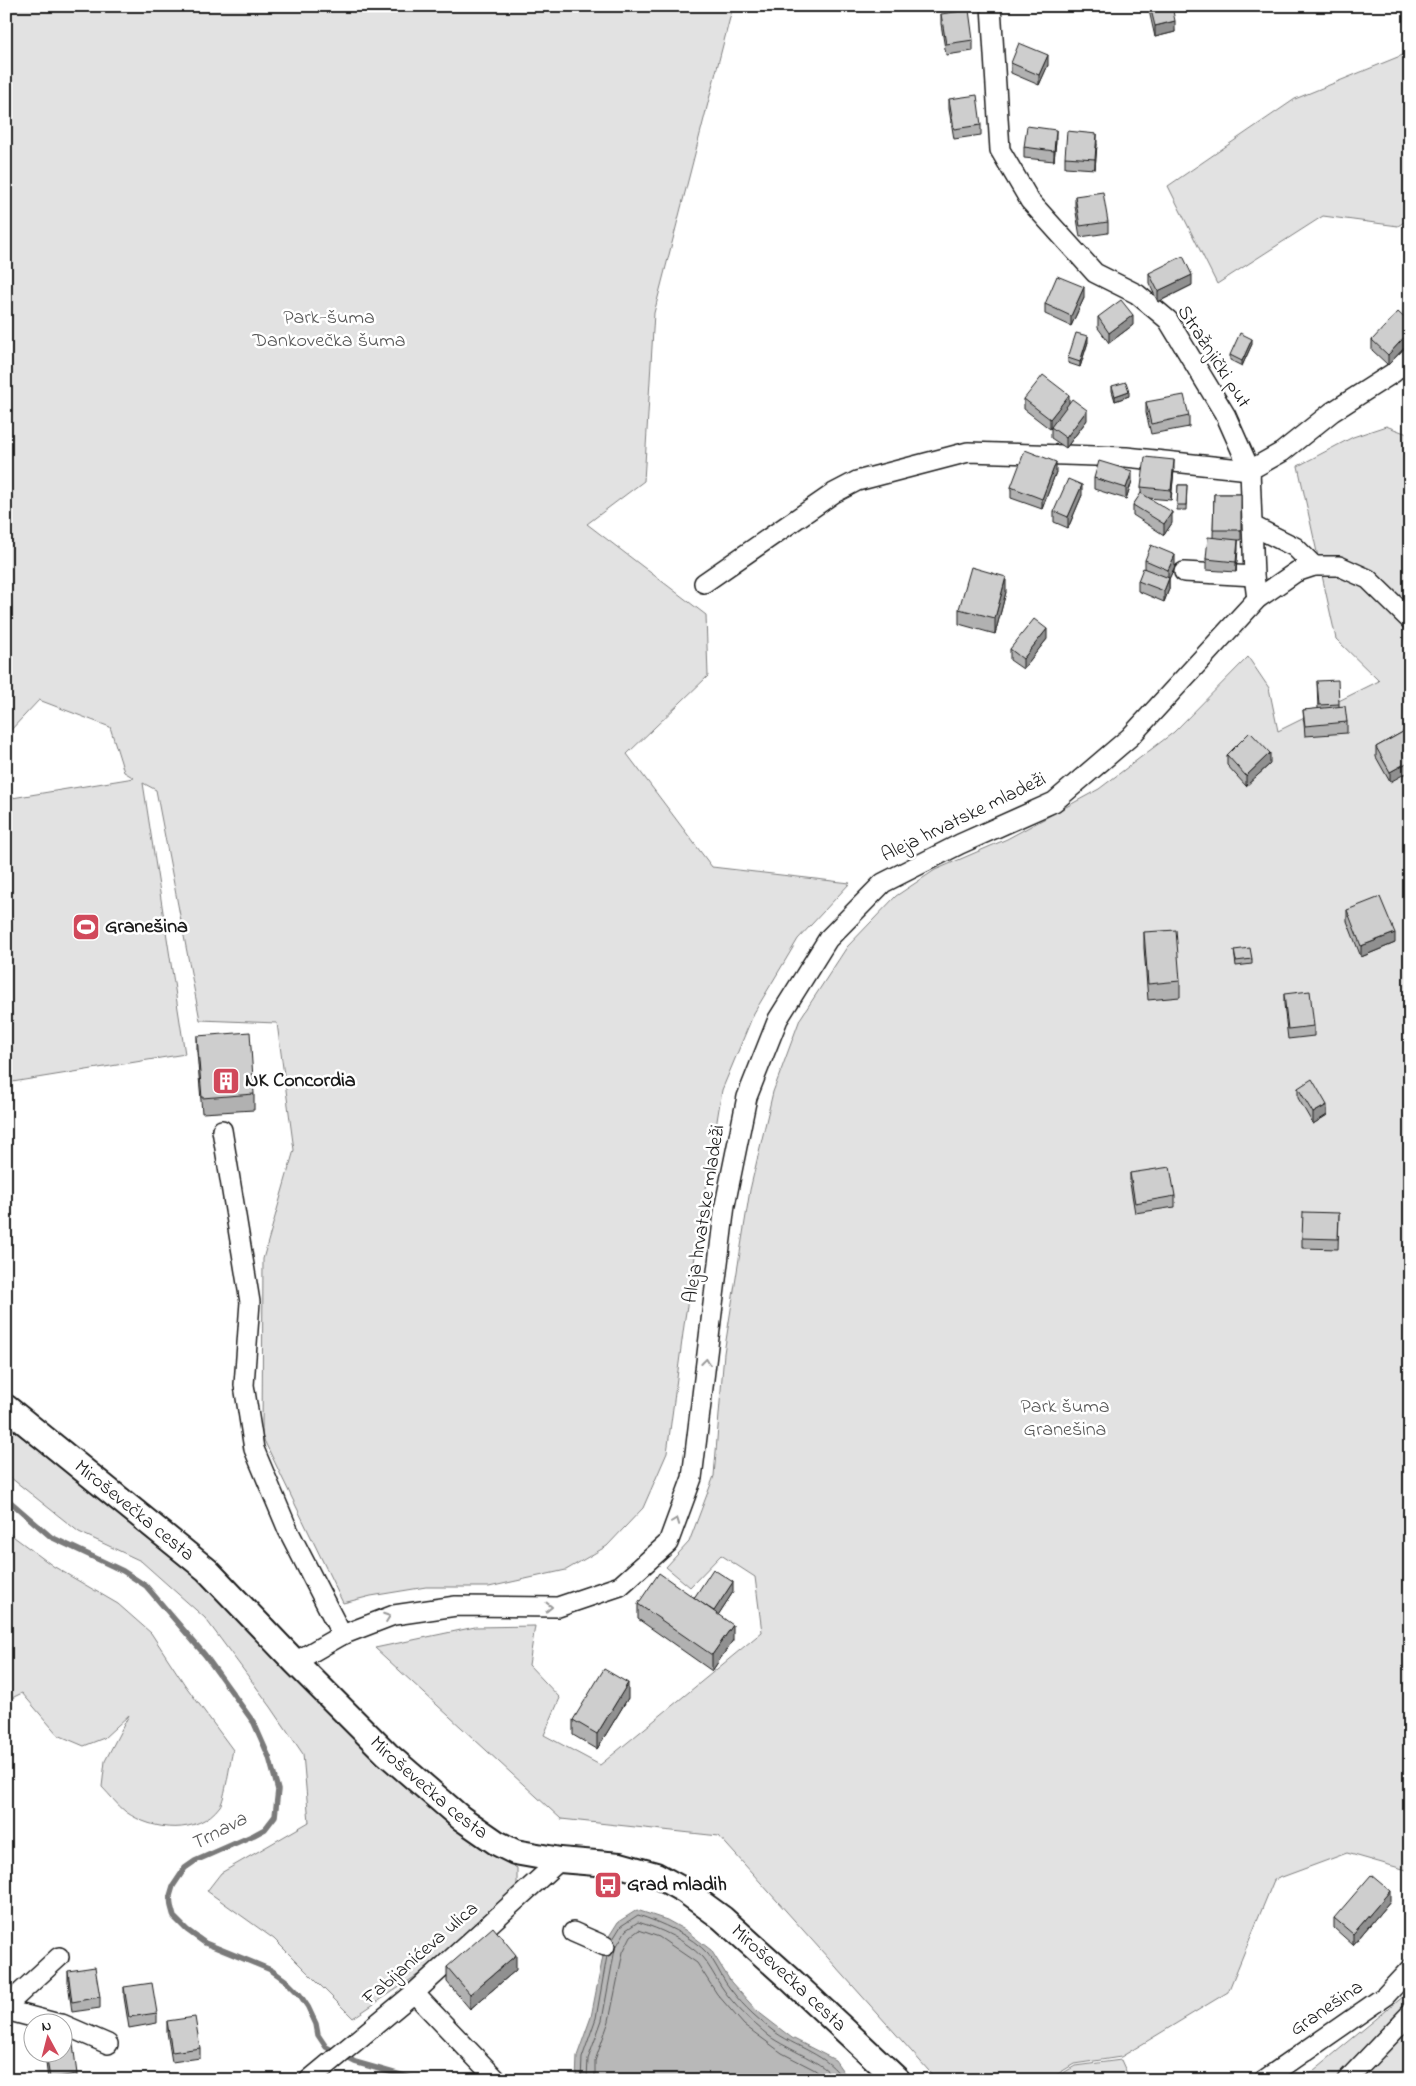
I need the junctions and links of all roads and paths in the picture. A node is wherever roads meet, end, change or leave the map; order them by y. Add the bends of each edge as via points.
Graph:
1 (991, 6) edge
2 (1410, 357) edge
3 (1250, 470) junction
4 (1253, 526) junction
5 (1314, 566) junction
6 (1184, 572) dead end
7 (1254, 576) junction
8 (704, 583) dead end
9 (1257, 599) junction
10 (1410, 620) edge
11 (222, 1130) dead end
12 (6, 1407) edge
13 (342, 1635) junction
14 (294, 1662) junction
15 (560, 1860) junction
16 (573, 1932) dead end
17 (605, 1946) dead end
18 (60, 1957) dead end
19 (1410, 1969) edge
20 (414, 1993) junction
21 (6, 2006) edge
22 (6, 2010) edge
23 (22, 2014) edge
24 (1410, 2014) edge
25 (72, 2029) edge
26 (108, 2044) dead end
27 (312, 2077) edge
28 (497, 2080) edge
29 (898, 2080) edge
30 (1264, 2080) edge
31 (1347, 2080) edge

1 - 3 street, Stražnjički put via 1000,150 1030,201 1095,273 1137,294 1168,320 1226,416
2 - 3 street via 1393,373 1332,412 1282,452
3 - 4 street, Stražnjički put
3 - 8 street via 1126,457 968,452 857,481 834,493
4 - 5 street via 1295,548
4 - 7 street, Stražnjički put
5 - 9 street, Aleja hrvatske mladeži via 1296,572
5 - 10 street, Aleja hrvatske mladeži via 1339,566 1368,579
6 - 7 street
7 - 9 street, Stražnjički put
13 -> 9 street, Aleja hrvatske mladeži via 394,1615 456,1606 558,1607 620,1586 668,1543 692,1478 725,1205 747,1097 778,1019 828,939 883,883 1054,802 1130,737
11 - 13 street via 250,1302 244,1384 254,1449 288,1530
12 - 14 main road, Miroševečka cesta via 207,1570
13 - 14 street, Aleja hrvatske mladeži
14 - 15 main road, Miroševečka cesta via 387,1754 462,1818 515,1852
15 - 20 street, Fabijanićeva ulica
15 - 29 main road, Miroševečka cesta via 620,1865 656,1874 685,1891 722,1918
16 - 17 street
18 - 21 street
19 - 30 street, Granešina via 1385,1996
20 - 27 street, Fabijanićeva ulica
20 - 28 street
22 - 23 street
24 - 31 street
25 - 26 street

